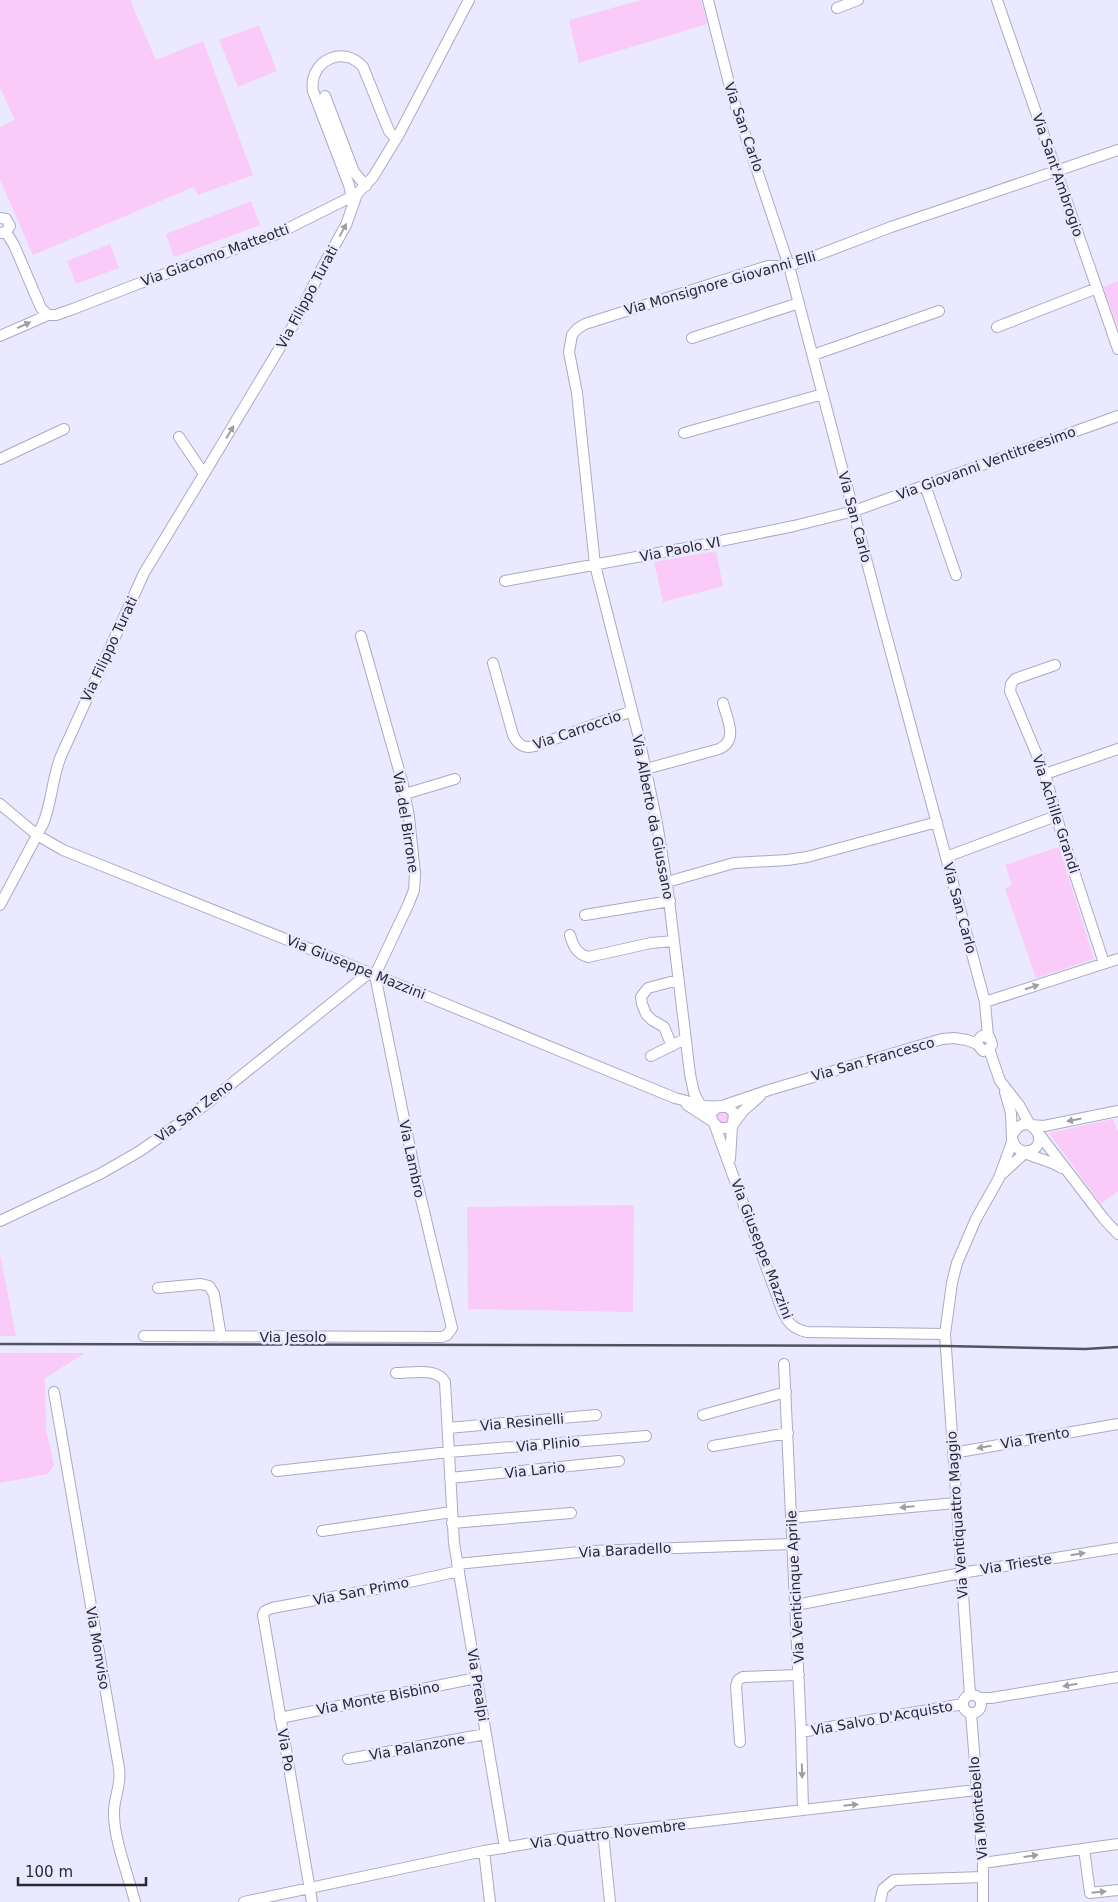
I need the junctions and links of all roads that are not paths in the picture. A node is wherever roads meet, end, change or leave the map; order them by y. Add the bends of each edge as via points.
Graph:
1 (469, 0) edge
2 (708, 0) edge
3 (858, 0) edge
4 (997, 0) edge
5 (837, 8) dead end
6 (325, 96) dead end
7 (398, 136) junction
8 (1118, 150) edge
9 (1056, 170) junction
10 (366, 186) junction
11 (355, 196) junction
12 (1, 217) edge
13 (3, 232) edge
14 (790, 266) junction
15 (1097, 288) junction
16 (799, 303) junction
17 (939, 311) dead end
18 (48, 315) junction
19 (997, 327) dead end
20 (0, 336) edge
21 (692, 338) dead end
22 (1118, 349) edge
23 (813, 355) junction
24 (823, 394) junction
25 (1118, 416) edge
26 (64, 429) dead end
27 (684, 433) dead end
28 (178, 437) dead end
29 (0, 459) edge
30 (204, 474) junction
31 (925, 485) junction
32 (854, 511) junction
33 (595, 565) junction
34 (956, 576) dead end
35 (505, 581) dead end
36 (361, 636) dead end
37 (493, 663) dead end
38 (1055, 665) dead end
39 (723, 703) dead end
40 (632, 711) junction
41 (1118, 749) edge
42 (646, 769) junction
43 (1045, 774) junction
44 (455, 779) dead end
45 (405, 794) junction
46 (0, 804) edge
47 (1056, 816) junction
48 (937, 822) junction
49 (37, 835) junction
50 (946, 857) junction
51 (667, 882) junction
52 (670, 901) junction
53 (0, 905) edge
54 (585, 915) dead end
55 (570, 935) dead end
56 (674, 941) junction
57 (1118, 959) edge
58 (1104, 963) junction
59 (372, 974) junction
60 (678, 980) junction
61 (985, 1002) junction
62 (988, 1037) junction
63 (685, 1039) junction
64 (977, 1044) junction
65 (672, 1046) junction
66 (989, 1049) junction
67 (651, 1056) dead end
68 (690, 1074) junction
69 (1004, 1086) junction
70 (769, 1090) junction
71 (681, 1098) junction
72 (701, 1106) junction
73 (722, 1106) junction
74 (1118, 1111) edge
75 (713, 1124) junction
76 (732, 1124) junction
77 (1030, 1125) junction
78 (1039, 1134) junction
79 (1013, 1138) junction
80 (1026, 1152) junction
81 (731, 1168) junction
82 (1072, 1175) junction
83 (1000, 1178) junction
84 (0, 1221) edge
85 (1118, 1234) edge
86 (158, 1288) dead end
87 (945, 1334) junction
88 (144, 1336) dead end
89 (222, 1337) junction
90 (442, 1337) joint
91 (784, 1364) dead end
92 (396, 1373) dead end
93 (54, 1392) dead end
94 (786, 1392) junction
95 (596, 1415) dead end
96 (703, 1415) dead end
97 (1118, 1424) edge
98 (448, 1428) junction
99 (788, 1433) junction
100 (646, 1436) dead end
101 (713, 1446) dead end
102 (449, 1452) junction
103 (953, 1453) junction
104 (619, 1461) dead end
105 (276, 1471) dead end
106 (450, 1478) junction
107 (955, 1503) junction
108 (571, 1513) dead end
109 (452, 1518) junction
110 (791, 1518) junction
111 (322, 1531) dead end
112 (793, 1544) junction
113 (1118, 1548) edge
114 (458, 1568) junction
115 (961, 1573) junction
116 (796, 1606) junction
117 (264, 1613) joint
118 (799, 1675) junction
119 (1118, 1677) edge
120 (476, 1678) junction
121 (975, 1696) junction
122 (963, 1704) junction
123 (971, 1714) junction
124 (280, 1718) junction
125 (801, 1732) junction
126 (486, 1734) junction
127 (740, 1742) dead end
128 (348, 1759) dead end
129 (976, 1790) junction
130 (803, 1810) junction
131 (603, 1833) junction
132 (1118, 1844) edge
133 (505, 1848) junction
134 (1084, 1849) junction
135 (484, 1851) junction
136 (983, 1863) junction
137 (983, 1877) junction
138 (310, 1888) junction
139 (1118, 1890) edge
140 (135, 1902) edge
141 (244, 1902) edge
142 (312, 1902) edge
143 (490, 1902) edge
144 (610, 1902) edge
145 (880, 1902) edge
146 (983, 1902) edge

1 - 7 street, Via Giacomo Matteotti
2 - 14 street, Via San Carlo via 732,95
3 - 5 street
4 - 9 street, Via Sant'Ambrogio
6 - 10 street via 354,172
7 - 10 street, Via Giacomo Matteotti
7 - 11 street via 389,131 359,62 335,57 316,69 313,90
8 - 9 street, Via Monsignore Giovanni Elli
9 - 14 street, Via Monsignore Giovanni Elli
9 - 15 street, Via Sant'Ambrogio
10 - 11 street, Via Giacomo Matteotti
11 - 18 street, Via Giacomo Matteotti via 277,234 56,315
30 -> 11 street, Via Filippo Turati via 297,319 346,225
12 - 13 street via 9,223 9,228
13 - 18 street via 14,245 40,308
14 - 16 street, Via San Carlo
14 - 33 street, Via Monsignore Giovanni Elli via 768,266 685,291 585,324 573,334 569,354 576,390
15 - 19 street
15 - 22 street, Via Sant'Ambrogio
16 - 21 street
16 - 23 street, Via San Carlo
17 - 23 street
20 -> 18 street, Via Giacomo Matteotti
23 - 24 street, Via San Carlo
24 - 27 street
24 - 32 street, Via San Carlo
25 - 31 street, Via Giovanni Ventitreesimo
26 - 29 street
28 - 30 street
30 - 49 street, Via Filippo Turati via 139,585 61,756 47,812
31 - 32 street, Via Giovanni Ventitreesimo
31 - 34 street
32 - 33 street, Via Paolo VI
32 - 48 street, Via San Carlo
33 - 35 street, Via Paolo VI
33 - 40 street, Via Alberto da Giussano
36 - 45 street, Via del Birrone
37 - 40 street, Via Carroccio via 513,735 518,744 525,747
38 - 43 street, Via Achille Grandi via 1016,679 1010,686
39 - 42 street via 731,735 728,743 718,749
40 - 42 street, Via Alberto da Giussano
41 - 43 street
42 - 51 street, Via Alberto da Giussano
43 - 47 street, Via Achille Grandi
44 - 45 street
45 - 59 street, Via del Birrone via 414,886 408,906
46 - 49 street, Via Giuseppe Mazzini
47 - 50 street
47 - 58 street, Via Achille Grandi
48 - 50 street, Via San Carlo
48 - 51 street via 798,859 734,863
49 - 53 street, Via Filippo Turati
49 - 59 street, Via Giuseppe Mazzini via 72,853
50 - 61 street, Via San Carlo
51 - 52 street, Via Alberto da Giussano
52 - 54 street
52 - 56 street, Via Alberto da Giussano
55 - 56 street via 576,949 588,957
56 - 60 street, Via Alberto da Giussano
57 - 58 street
61 -> 58 street
59 - 71 street, Via Giuseppe Mazzini
59 - 84 street, Via San Zeno via 212,1100 147,1146 100,1174
59 - 90 street, Via Lambro via 452,1326
60 - 63 street, Via Alberto da Giussano
60 - 65 street via 648,988 641,997 647,1016 664,1027
61 - 62 street, Via San Carlo
62 - 64 street via 979,1038
62 - 66 street via 992,1043
63 - 65 street
63 - 68 street, Via Alberto da Giussano
64 - 66 street, Via San Francesco via 983,1051
64 - 70 street, Via San Francesco via 961,1039 942,1039
65 - 67 street
66 - 69 street
68 - 71 street, Via Alberto da Giussano via 689,1084
68 - 72 street, Via Alberto da Giussano
69 - 77 street
69 - 79 street
70 - 73 street, Via San Francesco
70 - 76 street, Via San Francesco
71 - 72 street, Via Giuseppe Mazzini
71 - 75 street, Via Giuseppe Mazzini
72 - 73 street, Via Giuseppe Mazzini
73 - 75 street via 711,1113
73 - 76 street via 732,1109
74 -> 77 street via 1044,1126
75 - 76 street via 722,1129
75 - 81 street, Via Giuseppe Mazzini
76 - 81 street, Via Giuseppe Mazzini
77 - 78 street
77 - 79 street via 1018,1127
78 - 80 street via 1036,1147
78 - 82 street
79 - 80 street via 1018,1149
79 - 83 street
80 - 82 street
80 - 83 street
81 - 87 street, Via Giuseppe Mazzini via 782,1310 791,1326 801,1331 819,1332
82 - 85 street
83 - 87 street, Via Ventiquattro Maggio via 976,1219 957,1263
86 - 89 street via 209,1286 214,1294
87 - 103 street, Via Ventiquattro Maggio
88 - 89 street, Via Jesolo
89 - 90 street, Via Jesolo
91 - 94 street, Via Venticinque Aprile
92 - 98 street, Via Prealpi via 435,1373 442,1377 446,1386
93 - 140 street, Via Monviso via 120,1774 114,1807 115,1822
94 - 96 street
94 - 99 street, Via Venticinque Aprile
95 - 98 street, Via Resinelli
97 -> 103 street, Via Trento
98 - 102 street, Via Prealpi
99 - 101 street
99 - 110 street, Via Venticinque Aprile
100 - 102 street, Via Plinio
102 - 105 street
102 - 106 street, Via Prealpi
103 - 107 street, Via Ventiquattro Maggio
104 - 106 street, Via Lario
106 - 109 street, Via Prealpi
107 -> 110 street
107 - 115 street, Via Ventiquattro Maggio
108 - 109 street
109 - 111 street
109 - 114 street, Via Prealpi
110 - 112 street, Via Venticinque Aprile
112 - 114 street, Via Baradello via 590,1551
112 - 116 street, Via Venticinque Aprile
115 -> 113 street, Via Trieste
114 - 117 street, Via San Primo via 387,1587 272,1608
114 - 120 street, Via Prealpi
115 - 116 street, Via Trieste
115 - 121 street, Via Ventiquattro Maggio
116 - 118 street, Via Venticinque Aprile
117 - 124 street, Via Po
118 - 125 street, Via Venticinque Aprile
118 - 127 street via 738,1680
119 -> 121 street via 991,1698
120 - 124 street, Via Monte Bisbino
120 - 126 street, Via Prealpi
121 - 122 street via 965,1698
121 - 123 street via 982,1703 980,1710
122 - 123 street
122 - 125 street, Via Salvo D'Acquisto
123 - 129 street, Via Montebello
124 - 138 street, Via Po
125 -> 130 street, Via Venticinque Aprile
126 - 128 street, Via Palanzone
126 - 133 street, Via Prealpi
130 -> 129 street, Via Quattro Novembre
129 - 136 street, Via Montebello
130 - 131 street, Via Quattro Novembre
131 - 133 street, Via Quattro Novembre
131 - 144 street
132 - 134 street
133 - 135 street, Via Quattro Novembre
136 -> 134 street
134 -> 139 street via 1090,1893
135 - 138 street, Via Quattro Novembre
135 - 143 street
136 - 137 street, Via Montebello
137 - 145 street via 894,1880 883,1889
137 - 146 street, Via Montebello
138 - 141 street, Via Quattro Novembre
138 - 142 street, Via Po

